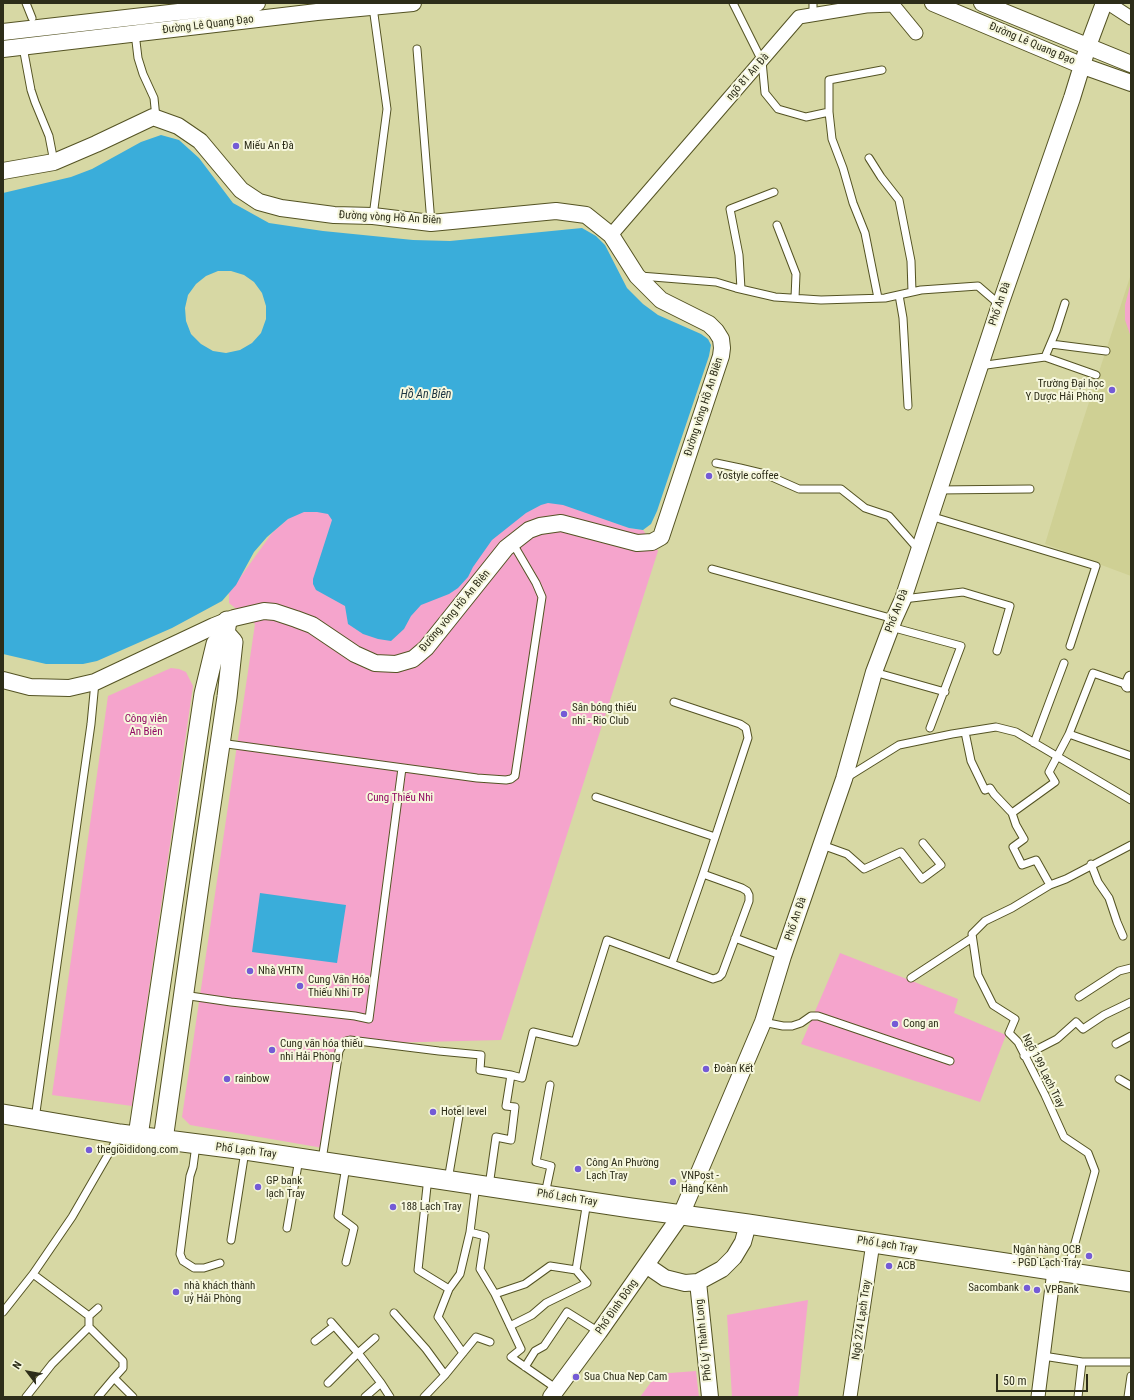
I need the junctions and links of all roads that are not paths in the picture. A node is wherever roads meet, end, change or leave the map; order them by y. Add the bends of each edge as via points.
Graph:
1 (26, 3) edge
2 (256, 3) edge
3 (413, 3) edge
4 (733, 3) edge
5 (933, 3) edge
6 (982, 3) edge
7 (1104, 3) edge
8 (1108, 3) edge
9 (373, 7) junction
10 (813, 9) edge
11 (32, 18) dead end
12 (1131, 18) edge
13 (3, 32) edge
14 (136, 33) junction
15 (916, 33) dead end
16 (23, 46) junction
17 (1088, 46) junction
18 (3, 48) edge
19 (416, 49) dead end
20 (762, 61) junction
21 (1131, 64) edge
22 (1083, 66) junction
23 (882, 70) dead end
24 (1131, 83) edge
25 (829, 112) junction
26 (156, 118) junction
27 (869, 158) dead end
28 (54, 162) junction
29 (3, 171) edge
30 (774, 192) dead end
31 (373, 216) junction
32 (431, 223) junction
33 (777, 225) dead end
34 (612, 235) junction
35 (638, 276) junction
36 (741, 289) junction
37 (912, 292) junction
38 (899, 295) junction
39 (795, 298) junction
40 (878, 298) junction
41 (1065, 303) dead end
42 (1000, 304) junction
43 (1051, 344) junction
44 (1106, 351) dead end
45 (1045, 357) junction
46 (979, 366) junction
47 (1096, 375) dead end
48 (908, 406) dead end
49 (716, 463) dead end
50 (1030, 489) dead end
51 (938, 490) junction
52 (930, 516) junction
53 (512, 542) junction
54 (919, 549) junction
55 (712, 569) dead end
56 (903, 599) junction
57 (892, 623) junction
58 (226, 627) junction
59 (1070, 646) dead end
60 (997, 651) dead end
61 (1064, 663) dead end
62 (874, 672) junction
63 (3, 680) edge
64 (95, 682) junction
65 (1130, 683) edge
66 (945, 692) junction
67 (674, 702) dead end
68 (930, 728) dead end
69 (965, 732) junction
70 (1069, 734) junction
71 (220, 743) junction
72 (1034, 743) junction
73 (1058, 756) junction
74 (1131, 756) edge
75 (402, 768) junction
76 (844, 779) junction
77 (596, 796) dead end
78 (1131, 800) edge
79 (1012, 813) junction
80 (715, 837) junction
81 (923, 843) dead end
82 (822, 845) junction
83 (1131, 845) edge
84 (1091, 864) junction
85 (703, 874) junction
86 (177, 875) junction
87 (200, 879) junction
88 (1050, 885) junction
89 (1123, 936) dead end
90 (735, 938) junction
91 (972, 938) junction
92 (783, 956) junction
93 (672, 964) junction
94 (1131, 968) edge
95 (911, 978) dead end
96 (183, 995) junction
97 (1079, 997) dead end
98 (1131, 1002) edge
99 (763, 1022) junction
100 (1131, 1036) edge
101 (1116, 1044) dead end
102 (1024, 1056) junction
103 (950, 1061) dead end
104 (511, 1075) junction
105 (1119, 1079) dead end
106 (550, 1085) dead end
107 (1131, 1086) edge
108 (460, 1110) dead end
109 (3, 1114) edge
110 (35, 1120) junction
111 (129, 1135) junction
112 (163, 1140) junction
113 (196, 1145) junction
114 (245, 1150) junction
115 (299, 1158) junction
116 (322, 1162) junction
117 (346, 1166) junction
118 (428, 1177) junction
119 (448, 1180) junction
120 (482, 1185) junction
121 (545, 1194) junction
122 (587, 1201) junction
123 (681, 1215) junction
124 (748, 1224) junction
125 (287, 1228) dead end
126 (470, 1232) junction
127 (231, 1240) dead end
128 (873, 1243) junction
129 (346, 1262) dead end
130 (220, 1263) dead end
131 (646, 1265) junction
132 (576, 1270) junction
133 (1060, 1271) junction
134 (33, 1274) junction
135 (698, 1282) junction
136 (1131, 1282) edge
137 (449, 1289) junction
138 (495, 1294) junction
139 (98, 1308) dead end
140 (3, 1312) edge
141 (394, 1313) dead end
142 (89, 1316) junction
143 (510, 1326) junction
144 (89, 1327) junction
145 (599, 1332) junction
146 (375, 1338) dead end
147 (315, 1341) dead end
148 (490, 1342) dead end
149 (463, 1352) junction
150 (358, 1353) junction
151 (1043, 1356) junction
152 (1082, 1362) junction
153 (1131, 1362) edge
154 (525, 1366) junction
155 (445, 1375) junction
156 (1131, 1376) edge
157 (114, 1378) junction
158 (328, 1383) dead end
159 (382, 1383) junction
160 (554, 1393) edge
161 (26, 1397) edge
162 (98, 1397) edge
163 (132, 1397) edge
164 (365, 1397) edge
165 (390, 1397) edge
166 (424, 1397) edge
167 (710, 1397) edge
168 (850, 1397) edge
169 (1038, 1397) edge
170 (1078, 1397) edge
171 (1128, 1397) edge

1 - 11 lane
2 - 13 street, Đường Lê Quang Đạo
3 - 9 street, Đường Lê Quang Đạo
4 - 20 lane
5 - 22 street, Đường Lê Quang Đạo
6 - 17 street, Đường Lê Quang Đạo
7 - 17 street, Phố An Đà
8 - 12 street
9 - 14 street, Đường Lê Quang Đạo
9 - 31 lane via 387,109
10 - 15 street, ngõ 81 An Đà via 893,5
10 - 20 street, ngõ 81 An Đà via 799,17
14 - 16 street, Đường Lê Quang Đạo
14 - 26 lane via 138,58 142,74 154,98
16 - 18 street, Đường Lê Quang Đạo
16 - 28 lane via 34,102 49,136
17 - 21 street, Đường Lê Quang Đạo
17 - 22 street, Phố An Đà
19 - 32 lane
20 - 25 lane via 765,93 778,109 806,117
20 - 34 street, ngõ 81 An Đà
22 - 24 street, Đường Lê Quang Đạo
22 - 42 street, Phố An Đà
23 - 25 lane via 830,80
25 - 40 lane via 832,139 864,233
26 - 28 street via 153,117
26 - 31 street, Đường vòng Hồ An Biên via 178,126 200,141 241,190 259,202 280,208 334,215
27 - 37 lane via 899,200 911,261
28 - 29 street
30 - 36 lane via 730,209 739,255
31 - 32 street, Đường vòng Hồ An Biên
32 - 34 street, Đường vòng Hồ An Biên via 556,211 586,215
33 - 39 lane via 796,274
34 - 35 street, Đường vòng Hồ An Biên
35 - 36 lane via 716,282
35 - 53 street, Đường vòng Hồ An Biên via 661,300 709,324 721,339 722,348 661,537 652,542 637,544 561,523 540,526
36 - 39 lane via 775,297
37 - 38 lane
37 - 42 lane via 978,286
38 - 40 lane
38 - 48 lane via 903,318
39 - 40 lane
41 - 43 lane
42 - 46 street, Phố An Đà
43 - 44 lane
43 - 45 lane
45 - 46 lane
45 - 47 lane
46 - 51 street, Phố An Đà
49 - 54 lane via 765,474 799,489 841,489 865,508 889,516
50 - 51 lane
51 - 52 street, Phố An Đà
52 - 54 street, Phố An Đà
52 - 59 lane via 1096,566
53 - 58 street, Đường vòng Hồ An Biên via 426,648 407,661 396,664 375,662 355,654 312,625 275,612 264,611 234,618
53 - 75 lane via 542,598 515,776 506,780 496,780
54 - 56 street, Phố An Đà
55 - 57 lane
56 - 57 street, Phố An Đà
56 - 60 lane via 964,592 1010,606
57 - 62 street, Phố An Đà
57 - 66 lane via 961,646
58 - 64 street, Đường vòng Hồ An Biên via 186,638
58 - 71 main road via 233,642
58 - 86 main road via 216,644 204,694
61 - 72 lane
62 - 66 lane
62 - 76 street, Phố An Đà
63 - 64 street, Đường vòng Hồ An Biên via 30,687 69,688
64 - 110 lane
65 - 70 lane via 1093,673
66 - 68 lane
67 - 80 lane via 746,728 748,738
69 - 72 lane via 996,727 1016,732
69 - 76 lane via 900,746
69 - 79 lane via 970,761 984,790 990,788
70 - 73 lane
70 - 74 lane
71 - 75 lane
71 - 87 main road
72 - 73 lane
73 - 78 lane
73 - 79 lane via 1049,772 1055,782
75 - 96 lane via 369,1020 355,1016
76 - 82 street, Phố An Đà
77 - 80 lane
79 - 88 lane via 1024,839 1013,847 1022,864 1036,860
80 - 85 lane
81 - 82 lane via 940,865 922,878 901,852 864,869 847,854
82 - 92 street, Phố An Đà
83 - 84 lane
84 - 88 lane
84 - 89 lane via 1098,882 1109,898
85 - 90 lane via 742,888 749,895
85 - 93 lane
86 - 87 main road
86 - 111 main road
87 - 96 main road
88 - 91 lane via 985,921 972,934
90 - 92 lane
90 - 93 lane via 722,974 716,979
91 - 95 lane
91 - 102 lane, Ngõ 199 Lạch Tray via 978,975 992,1005 1015,1019 1009,1032 1018,1042
92 - 99 street, Phố An Đà
93 - 104 lane via 607,940 575,1042 533,1032 522,1078
94 - 97 lane via 1119,971
96 - 112 main road
98 - 102 lane via 1083,1029 1076,1022 1057,1039
99 - 103 lane via 792,1026 810,1016 818,1016
99 - 123 street, Phố An Đà
100 - 101 lane
102 - 133 lane, Ngõ 199 Lạch Tray via 1064,1136 1088,1153 1095,1171
104 - 116 lane via 480,1070 481,1055 346,1041 339,1051
104 - 120 lane via 506,1106 515,1107 510,1140 496,1137
105 - 107 lane
106 - 121 lane via 536,1162 551,1166
108 - 119 lane
109 - 110 main road, Phố Lạch Tray
110 - 111 main road, Phố Lạch Tray
111 - 112 main road, Phố Lạch Tray
111 - 134 lane
112 - 113 main road, Phố Lạch Tray
113 - 114 main road, Phố Lạch Tray
113 - 130 lane via 180,1254 183,1261 194,1268
114 - 115 main road, Phố Lạch Tray
114 - 127 lane
115 - 116 main road, Phố Lạch Tray
115 - 125 lane
116 - 117 main road, Phố Lạch Tray
117 - 118 main road, Phố Lạch Tray
117 - 129 lane via 338,1216 354,1228
118 - 119 main road, Phố Lạch Tray
118 - 137 lane via 418,1270
119 - 120 main road, Phố Lạch Tray
120 - 121 main road, Phố Lạch Tray
120 - 126 lane
121 - 122 main road, Phố Lạch Tray
122 - 123 main road, Phố Lạch Tray
122 - 132 lane
123 - 124 main road, Phố Lạch Tray
123 - 131 street, Phố Đình Đông
124 - 128 main road, Phố Lạch Tray
124 - 135 street via 743,1242 734,1257 722,1269
126 - 137 lane via 460,1274
126 - 138 lane via 485,1236 480,1269
128 - 133 main road, Phố Lạch Tray
128 - 168 street, Ngõ 274 Lạch Tray
131 - 135 street via 665,1278 685,1283
131 - 145 street, Phố Đình Đông
132 - 138 lane via 550,1266 525,1284
132 - 143 lane via 587,1282 546,1303 532,1315
133 - 136 main road, Phố Lạch Tray
133 - 151 street
134 - 140 lane
134 - 142 lane
135 - 167 street, Phố Lý Thành Long
137 - 149 lane via 438,1317
138 - 143 lane
139 - 142 lane
141 - 155 lane
142 - 144 lane
143 - 154 lane via 521,1349 512,1357
144 - 157 lane via 123,1361 123,1368
144 - 161 lane via 52,1364
145 - 154 lane via 567,1312 544,1346 535,1351
145 - 160 street, Phố Đình Đông
146 - 150 lane
147 - 150 lane via 332,1324
148 - 149 lane via 476,1337
149 - 155 lane
150 - 158 lane
150 - 159 lane
151 - 152 lane
151 - 169 street
152 - 153 lane
152 - 170 lane
154 - 160 lane
155 - 166 lane
156 - 171 lane
157 - 162 lane
157 - 163 lane
159 - 164 lane
159 - 165 lane

